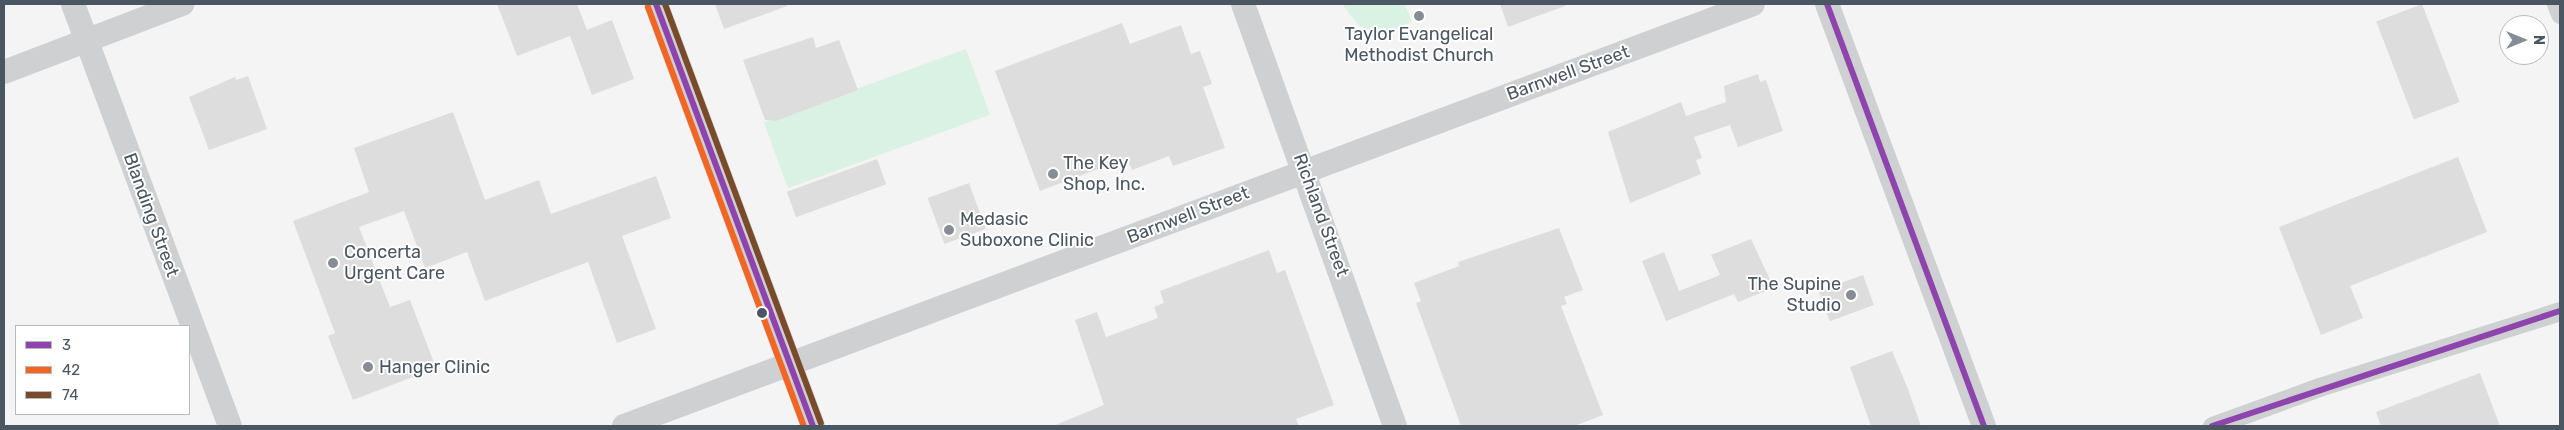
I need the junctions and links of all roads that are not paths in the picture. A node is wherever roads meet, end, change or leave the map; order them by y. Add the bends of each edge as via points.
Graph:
1 (73, 4) edge
2 (182, 4) edge
3 (656, 4) edge
4 (1243, 4) edge
5 (1753, 4) edge
6 (1827, 4) edge
7 (2556, 4) edge
8 (2560, 14) edge
9 (86, 40) junction
10 (4, 72) edge
11 (1304, 170) junction
12 (2560, 311) edge
13 (790, 366) junction
14 (230, 426) edge
15 (624, 426) edge
16 (813, 426) edge
17 (1395, 426) edge
18 (1984, 426) edge
19 (2212, 426) edge

1 - 9 street, Blanding Street
2 - 9 street
3 - 13 street
4 - 11 street, Richland Street
5 - 11 street, Barnwell Street
6 - 18 street
7 - 8 street
9 - 10 street
9 - 14 street, Blanding Street
11 - 13 street, Barnwell Street
11 - 17 street, Richland Street
12 - 19 street via 2319,387
13 - 15 street, Barnwell Street
13 - 16 street

